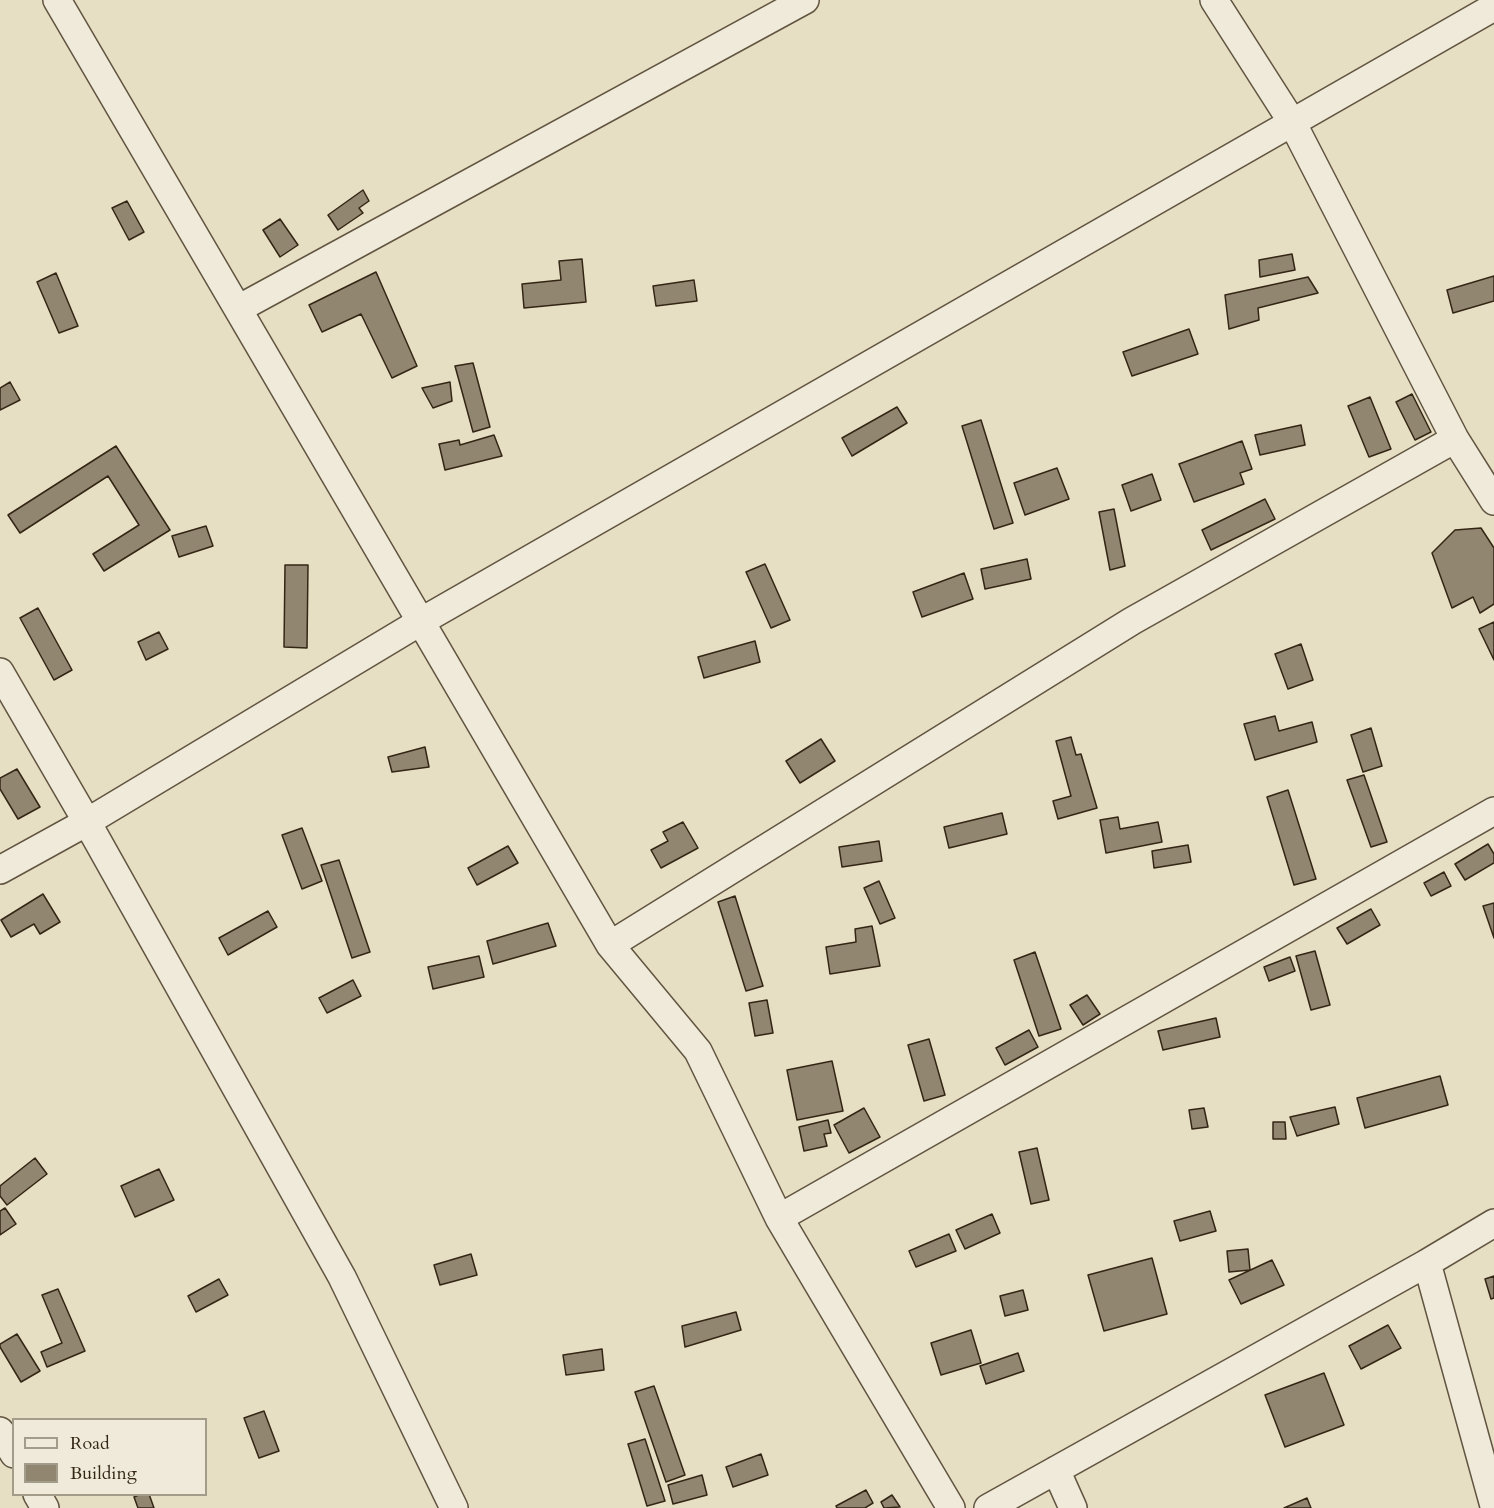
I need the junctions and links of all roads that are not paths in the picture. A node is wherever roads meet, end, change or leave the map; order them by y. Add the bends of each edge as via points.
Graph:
1 (57, 0) edge
2 (805, 0) edge
3 (1214, 0) edge
4 (1494, 7) edge
5 (1292, 122) junction
6 (238, 309) junction
7 (1455, 439) junction
8 (1494, 501) edge
9 (420, 622) junction
10 (0, 672) edge
11 (1494, 811) edge
12 (87, 822) junction
13 (0, 870) edge
14 (610, 945) junction
15 (779, 1218) junction
16 (1494, 1223) edge
17 (1427, 1263) junction
18 (0, 1431) edge
19 (12, 1451) edge
20 (1056, 1470) junction
21 (1494, 1506) edge
22 (454, 1508) edge
23 (951, 1508) edge
24 (988, 1508) edge
25 (1073, 1508) edge

1 - 6 street
2 - 6 street
3 - 5 street
4 - 5 street
5 - 7 street
5 - 9 street
6 - 9 street
7 - 8 street
7 - 14 street via 1131,621
9 - 12 street
9 - 14 street
10 - 12 street
11 - 15 street
12 - 13 street
12 - 22 street via 342,1277
14 - 15 street via 698,1051
15 - 23 street
16 - 17 street
17 - 20 street
17 - 21 street
18 - 19 street
20 - 24 street
20 - 25 street

